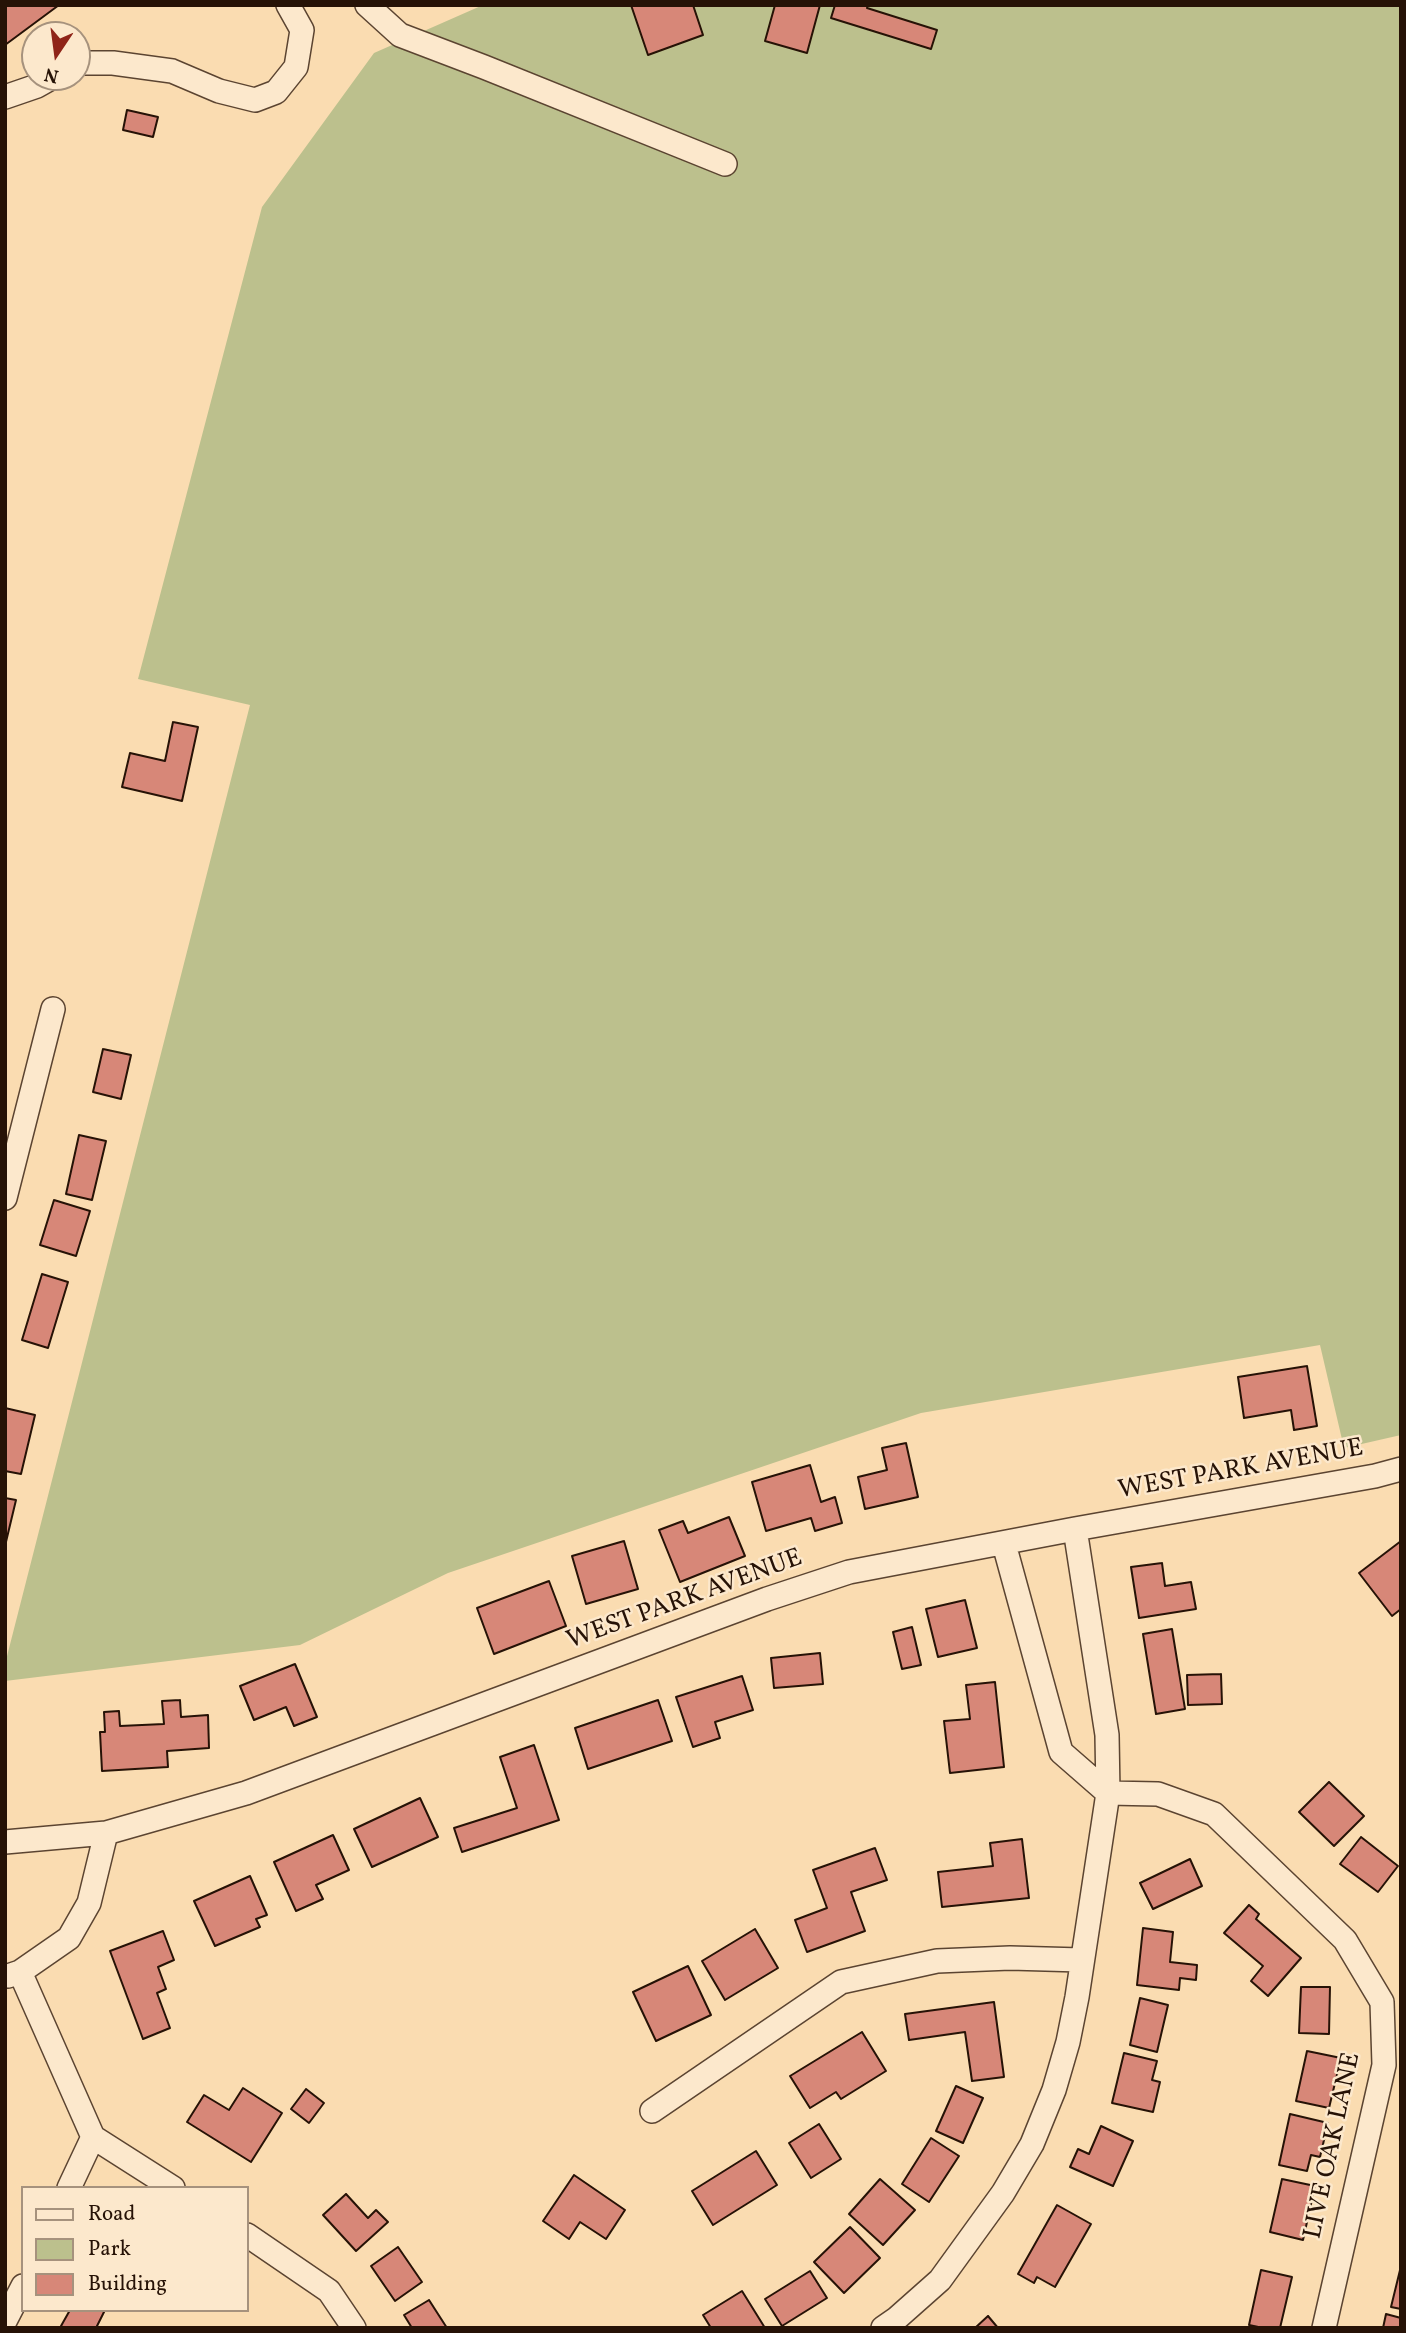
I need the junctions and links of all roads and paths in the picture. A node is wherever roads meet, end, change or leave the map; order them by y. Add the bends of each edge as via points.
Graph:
1 (288, 5) edge
2 (367, 5) edge
3 (91, 63) edge
4 (22, 91) edge
5 (5, 97) edge
6 (724, 164) dead end
7 (53, 1009) dead end
8 (5, 1198) edge
9 (1401, 1469) edge
10 (1075, 1529) junction
11 (1004, 1544) junction
12 (1108, 1793) junction
13 (106, 1833) junction
14 (5, 1842) edge
15 (1081, 1960) junction
16 (13, 1975) edge
17 (652, 2110) dead end
18 (93, 2137) junction
19 (70, 2186) edge
20 (170, 2186) edge
21 (248, 2236) edge
22 (21, 2290) edge
23 (5, 2321) edge
24 (354, 2328) edge
25 (883, 2328) edge
26 (1324, 2328) edge

1 - 3 street via 302,30 296,67 276,92 255,100 172,71
2 - 6 street via 400,35
4 - 5 street
7 - 8 street
9 - 10 street, WEST PARK AVENUE
10 - 11 street, WEST PARK AVENUE
10 - 12 street via 1107,1735
11 - 12 street via 1060,1752
11 - 13 street, WEST PARK AVENUE via 849,1572 246,1793
12 - 15 street
12 - 26 street, LIVE OAK LANE via 1158,1794 1214,1814 1345,1940 1382,2003 1384,2066
13 - 14 street, WEST PARK AVENUE
13 - 16 street via 89,1903 69,1938
15 - 17 street via 937,1962 841,1982
15 - 25 street via 1068,2042 1032,2144 940,2280
16 - 18 street
18 - 19 street
18 - 20 street
21 - 24 street via 329,2291
22 - 23 street

